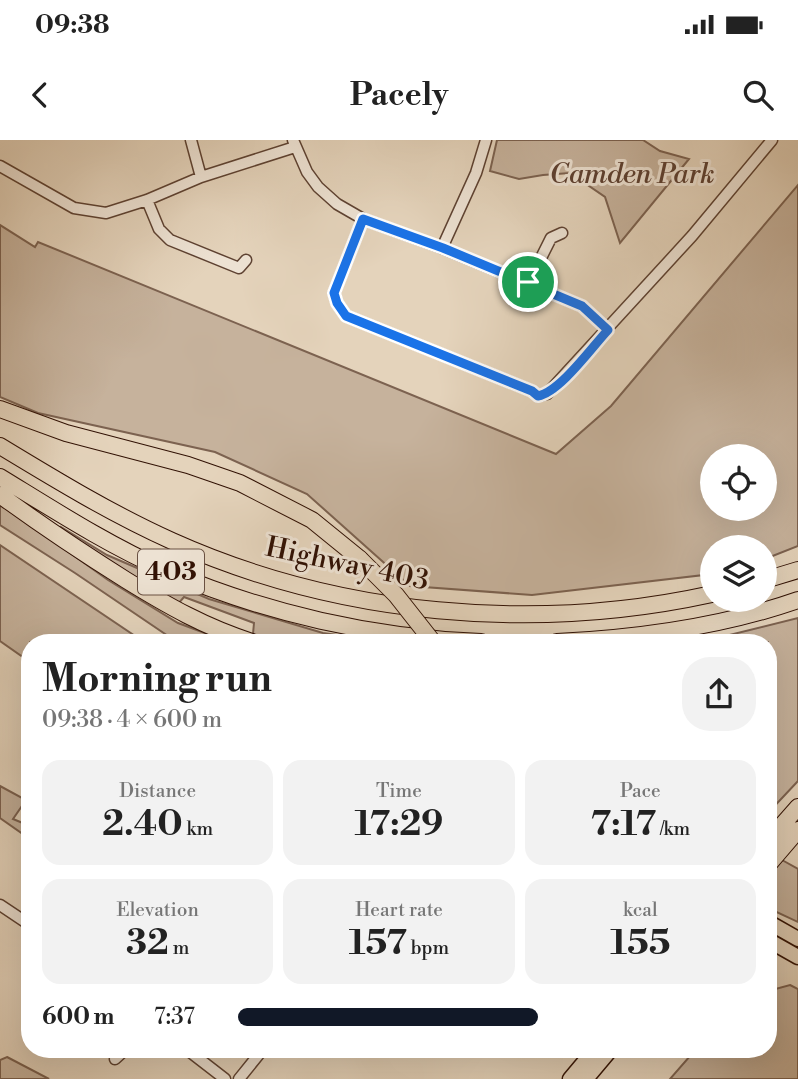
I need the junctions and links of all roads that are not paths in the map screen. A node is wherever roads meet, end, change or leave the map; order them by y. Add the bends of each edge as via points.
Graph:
1 (191, 140) edge
2 (486, 140) edge
3 (772, 140) edge
4 (294, 144) edge
5 (0, 166) edge
6 (201, 177) junction
7 (146, 200) junction
8 (363, 219) junction
9 (562, 233) dead end
10 (443, 248) junction
11 (246, 260) dead end
12 (528, 282) junction
13 (608, 330) junction
14 (0, 409) edge
15 (0, 446) edge
16 (0, 477) edge
17 (0, 495) edge
18 (798, 570) edge
19 (777, 576) edge
20 (700, 596) edge
21 (798, 600) edge
22 (228, 634) edge
23 (394, 634) edge
24 (427, 634) edge
25 (647, 634) edge
26 (798, 807) edge
27 (783, 835) edge
28 (0, 905) edge
29 (21, 919) edge
30 (777, 927) edge
31 (798, 939) edge
32 (777, 945) edge
33 (798, 957) edge
34 (198, 1058) edge
35 (256, 1058) edge
36 (588, 1058) edge
37 (604, 1058) edge
38 (225, 1079) edge
39 (239, 1079) edge
40 (570, 1079) edge
41 (586, 1079) edge

1 - 6 street
2 - 10 street via 477,173
3 - 13 street
4 - 6 street
4 - 8 street via 318,187
5 - 7 street via 74,208 106,214
6 - 7 street
7 - 11 street via 159,229 170,240 239,268
8 - 10 street
8 - 13 street via 334,293 346,316 538,396 558,385
9 - 12 street via 551,239
10 - 12 street
12 - 13 street via 582,306
14 - 24 highway, bridge via 240,483 312,520 360,559
15 - 20 highway, Highway 403 / 403 via 104,508 174,542 245,569 349,597 437,610 523,615 614,610
16 - 23 highway, Highway 403 / 403 via 167,571 316,619
17 - 22 highway via 80,552 182,614
18 - 19 highway
21 - 25 highway
26 - 27 highway
28 - 29 street
30 - 31 main road
32 - 33 main road
34 - 38 street
35 - 39 street
36 - 40 main road
37 - 41 main road

